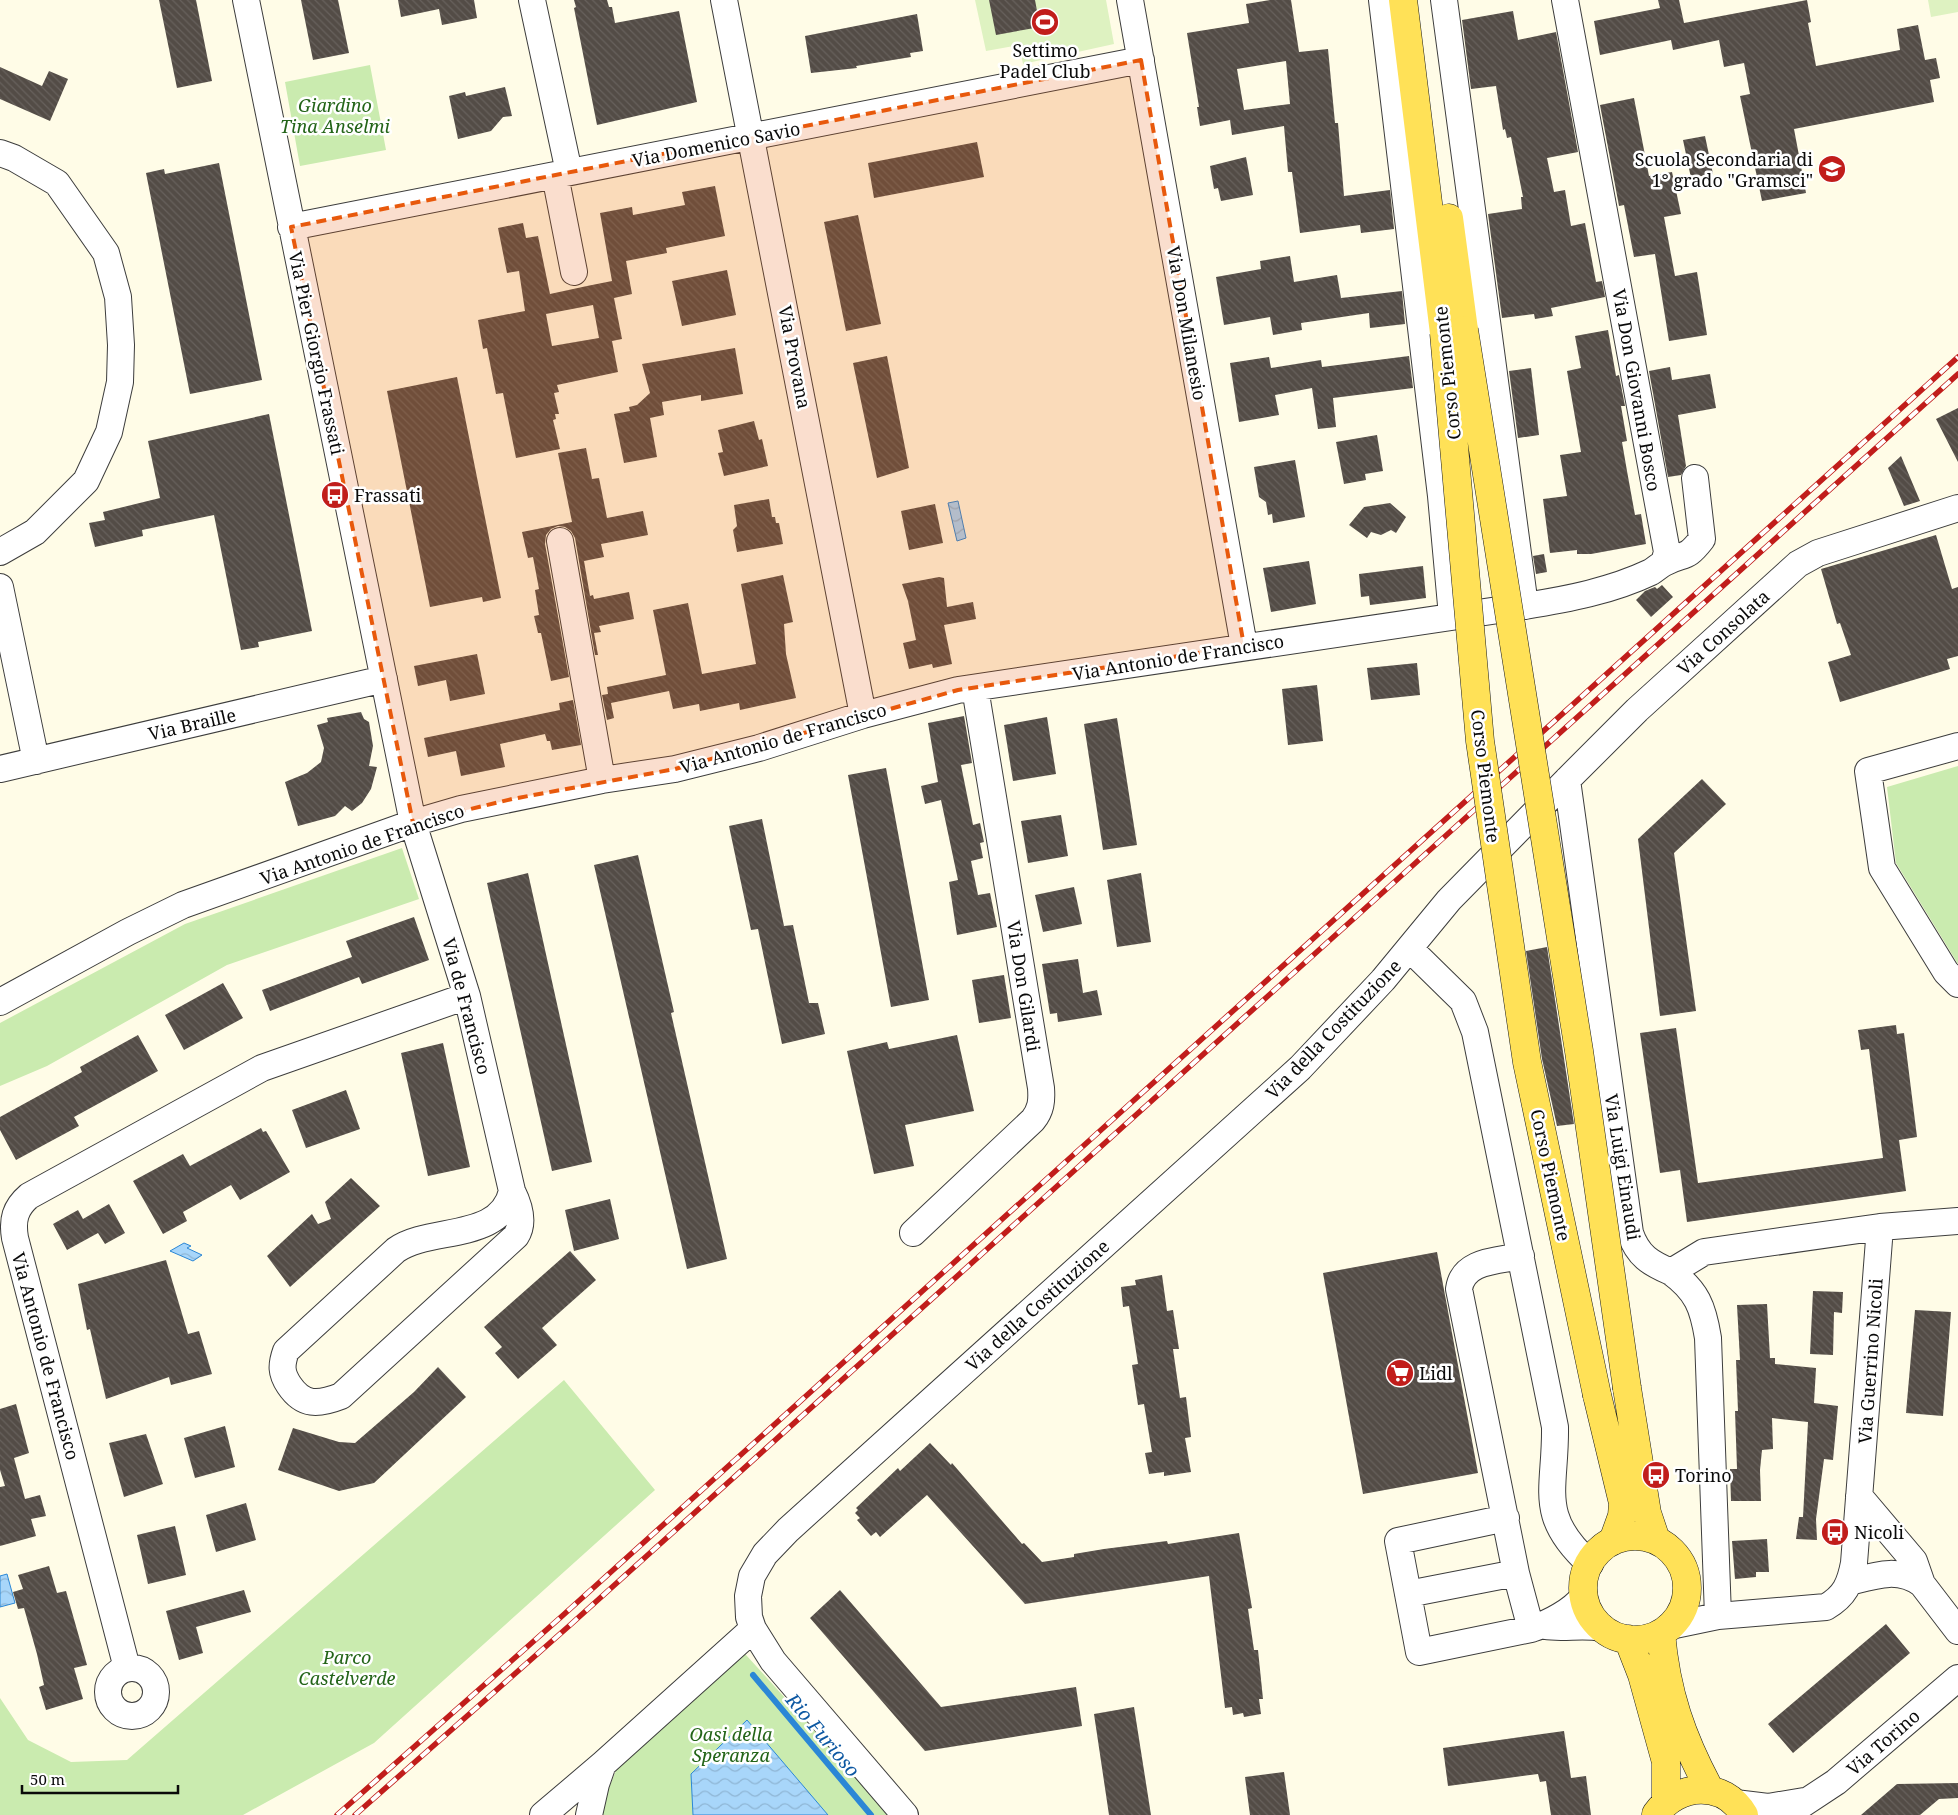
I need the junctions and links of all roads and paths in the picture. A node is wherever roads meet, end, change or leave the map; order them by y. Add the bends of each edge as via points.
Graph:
1 (246, 0) edge
2 (532, 0) edge
3 (724, 0) edge
4 (1130, 0) edge
5 (1382, 0) edge
6 (1403, 0) edge
7 (1420, 0) edge
8 (1444, 0) edge
9 (1565, 0) edge
10 (1140, 60) junction
11 (752, 136) junction
12 (0, 153) edge
13 (562, 174) junction
14 (291, 227) junction
15 (574, 272) dead end
16 (1454, 332) junction
17 (1695, 478) dead end
18 (1958, 508) edge
19 (560, 541) dead end
20 (0, 552) edge
21 (1664, 563) junction
22 (0, 587) edge
23 (1525, 606) junction
24 (1452, 616) junction
25 (1244, 646) junction
26 (384, 679) junction
27 (975, 688) junction
28 (863, 715) junction
29 (1958, 746) edge
30 (36, 761) junction
31 (0, 769) edge
32 (602, 780) junction
33 (1567, 780) junction
34 (1527, 821) joint
35 (413, 823) junction
36 (1410, 949) junction
37 (1958, 984) edge
38 (467, 996) junction
39 (0, 1002) edge
40 (512, 1191) junction
41 (1958, 1221) edge
42 (1880, 1227) junction
43 (913, 1233) dead end
44 (1521, 1256) junction
45 (1671, 1272) junction
46 (1859, 1496) junction
47 (1506, 1518) junction
48 (1656, 1540) junction
49 (1613, 1541) junction
50 (1590, 1564) junction
51 (1516, 1573) junction
52 (1850, 1582) junction
53 (1922, 1584) junction
54 (1408, 1594) junction
55 (1584, 1596) junction
56 (1718, 1616) junction
57 (1537, 1627) junction
58 (1602, 1628) junction
59 (753, 1629) junction
60 (1666, 1629) junction
61 (1958, 1631) edge
62 (1628, 1639) junction
63 (127, 1668) dead end
64 (1958, 1678) edge
65 (603, 1764) junction
66 (1710, 1790) junction
67 (1661, 1808) edge
68 (1795, 1808) edge
69 (1740, 1809) edge
70 (543, 1815) edge
71 (589, 1815) edge
72 (905, 1815) edge

1 - 14 street, Via Pier Giorgio Frassati
2 - 13 street
3 - 11 street, Via Provana
4 - 10 street, Via Don Milanesio
5 - 24 street, Corso Piemonte via 1441,496
6 - 16 main road, Corso Piemonte
7 - 16 main road, Corso Piemonte
8 - 23 street
9 - 21 street, Via Don Giovanni Bosco via 1667,552
10 - 11 street, Via Domenico Savio
10 - 25 street, Via Don Milanesio
11 - 13 street, Via Domenico Savio
11 - 28 street, Via Provana
12 - 20 street via 57,183 106,253 118,297 121,345 120,382 109,432 86,481 34,532
13 - 14 street, Via Domenico Savio
13 - 15 street
14 - 26 street, Via Pier Giorgio Frassati
16 - 48 main road, Corso Piemonte, bridge via 1579,1051 1632,1428 1647,1513
16 - 49 main road, Corso Piemonte, bridge via 1483,760 1527,1062 1623,1503
17 - 21 street via 1702,539 1691,554
18 - 33 street, Via Consolata via 1818,552 1798,564 1637,710
19 - 32 street
21 - 23 street via 1652,571 1581,597
22 - 30 street
23 - 24 street
24 - 25 street, Via Antonio de Francisco
25 - 27 street, Via Antonio de Francisco
26 - 30 street, Via Braille
26 - 35 street, Via Pier Giorgio Frassati
27 - 28 street, Via Antonio de Francisco
27 - 43 street, Via Don Gilardi via 1042,1102 1033,1120
28 - 32 street, Via Antonio de Francisco via 749,751 675,769
29 - 37 street via 1868,771 1882,868 1946,972
30 - 31 street, Via Braille
32 - 35 street, Via Antonio de Francisco via 461,809
33 - 34 street, Via Consolata
33 - 45 street, Via Luigi Einaudi via 1630,1233 1635,1248 1651,1264
34 - 36 street, Via della Costituzione via 1450,900
35 - 38 street, Via de Francisco
35 - 39 street, Via Antonio de Francisco via 183,906 128,932
36 - 44 street via 1454,990 1470,1015 1479,1044
36 - 59 street, Via della Costituzione via 1300,1068 788,1530 765,1554 752,1576 748,1596
38 - 40 street, Via de Francisco
38 - 63 street, Via Antonio de Francisco via 262,1068 29,1196 14,1214 15,1238
40 - 40 street, Via de Francisco via 509,1204 484,1224 409,1243 396,1250 286,1351 282,1375 298,1398 314,1402 341,1396 516,1236 520,1230 520,1207
41 - 42 street
42 - 45 street via 1704,1252
42 - 46 street, Via Guerrino Nicoli
44 - 47 street via 1472,1267 1464,1274 1459,1289
44 - 50 street via 1555,1427 1552,1481 1555,1518 1569,1544
45 - 56 street via 1695,1296 1703,1311 1708,1338
46 - 52 street, Via Guerrino Nicoli
46 - 53 street via 1914,1561
47 - 51 street
47 - 54 street via 1398,1541
48 - 49 main road via 1630,1536
48 - 60 main road via 1669,1548 1680,1561 1686,1580 1684,1604
49 - 50 main road via 1602,1548
50 - 55 main road
51 - 54 street
51 - 57 street
52 - 53 street via 1897,1573
52 - 56 street via 1840,1597 1826,1607
53 - 61 street
54 - 57 street via 1419,1652
55 - 57 street via 1571,1609
55 - 58 main road via 1590,1613
56 - 60 street
57 - 58 street via 1578,1625
58 - 62 main road
59 - 65 street
59 - 72 street, Via della Costituzione via 773,1661
60 - 62 main road via 1649,1638
60 - 66 main road via 1666,1678 1676,1719
62 - 67 main road via 1642,1675 1666,1762
64 - 68 street, Via Torino via 1836,1782
65 - 70 street
65 - 71 street
66 - 67 main road via 1684,1792
66 - 69 main road via 1720,1793
68 - 69 street, Via Torino

